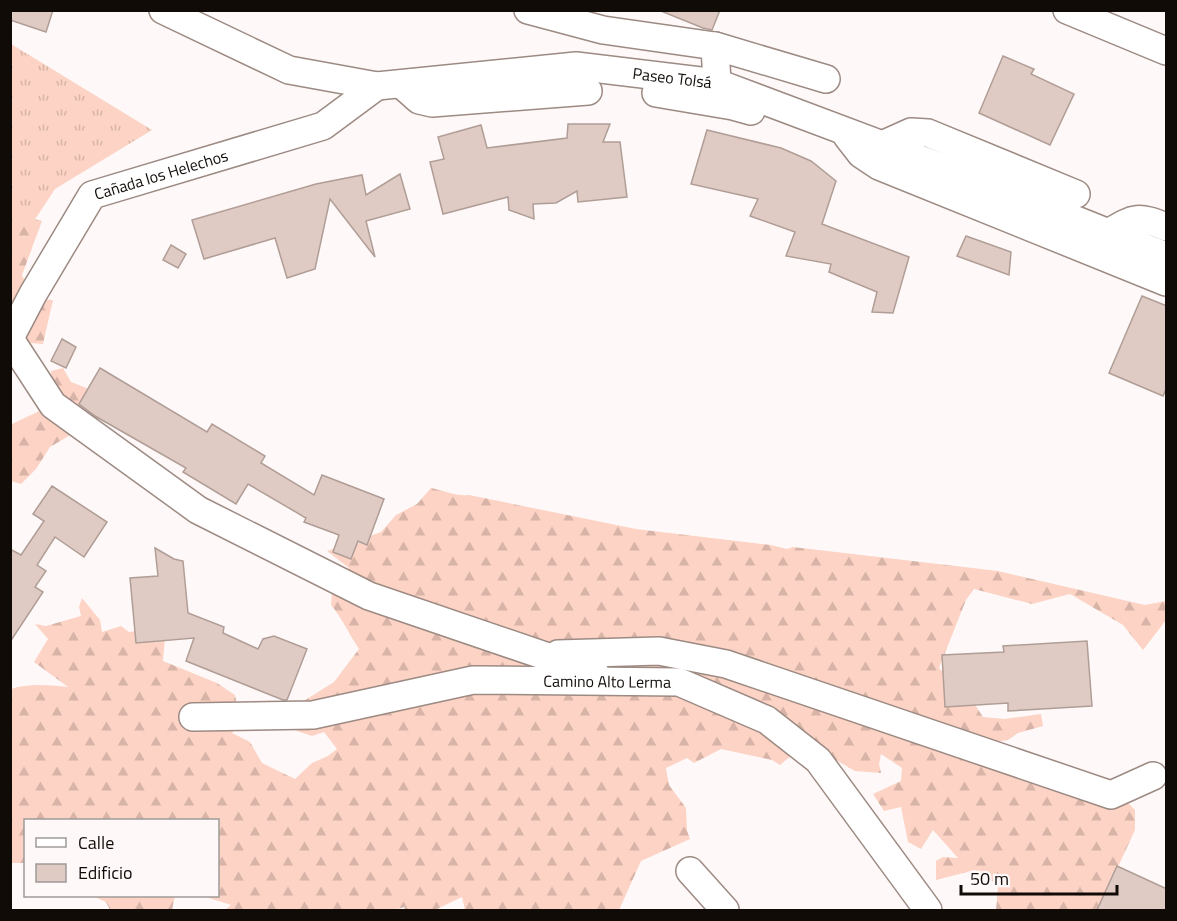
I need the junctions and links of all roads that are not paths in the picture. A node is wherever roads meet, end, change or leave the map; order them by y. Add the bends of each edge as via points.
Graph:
1 (163, 10) edge
2 (528, 10) edge
3 (1067, 10) edge
4 (715, 46) junction
5 (1167, 51) edge
6 (604, 69) junction
7 (826, 79) dead end
8 (717, 83) junction
9 (389, 85) junction
10 (588, 91) dead end
11 (813, 130) dead end
12 (843, 130) junction
13 (882, 145) junction
14 (1076, 194) dead end
15 (1167, 227) edge
16 (1108, 232) junction
17 (1167, 256) edge
18 (1167, 282) edge
19 (10, 339) edge
20 (538, 655) junction
21 (619, 681) junction
22 (193, 717) dead end
23 (1154, 776) dead end
24 (690, 871) dead end
25 (726, 910) edge
26 (928, 910) edge

1 - 9 street, Paseo Tolsá via 289,70
2 - 4 street via 603,30
3 - 5 street
4 - 7 street
4 - 8 street
6 - 8 street, Paseo Tolsá
6 - 9 street, Paseo Tolsá via 576,66
6 - 11 street via 646,92 733,106
8 - 12 street, Paseo Tolsá
9 - 10 street via 432,103
9 - 19 street, Cañada los Helechos via 323,126 92,195
12 - 13 street, Paseo Tolsá
12 - 18 street via 861,154 879,166
13 - 14 street via 912,132 928,133
13 - 16 street, Paseo Tolsá
15 - 16 street via 1148,219 1132,219
16 - 17 street, Paseo Tolsá
19 - 20 street via 53,405 198,510 369,596
20 - 21 street
20 - 23 street via 659,651 726,664 1111,795
21 - 22 street, Camino Alto Lerma via 473,680 313,715
21 - 26 street, Camino Alto Lerma via 679,682 767,720 819,760
24 - 25 street

